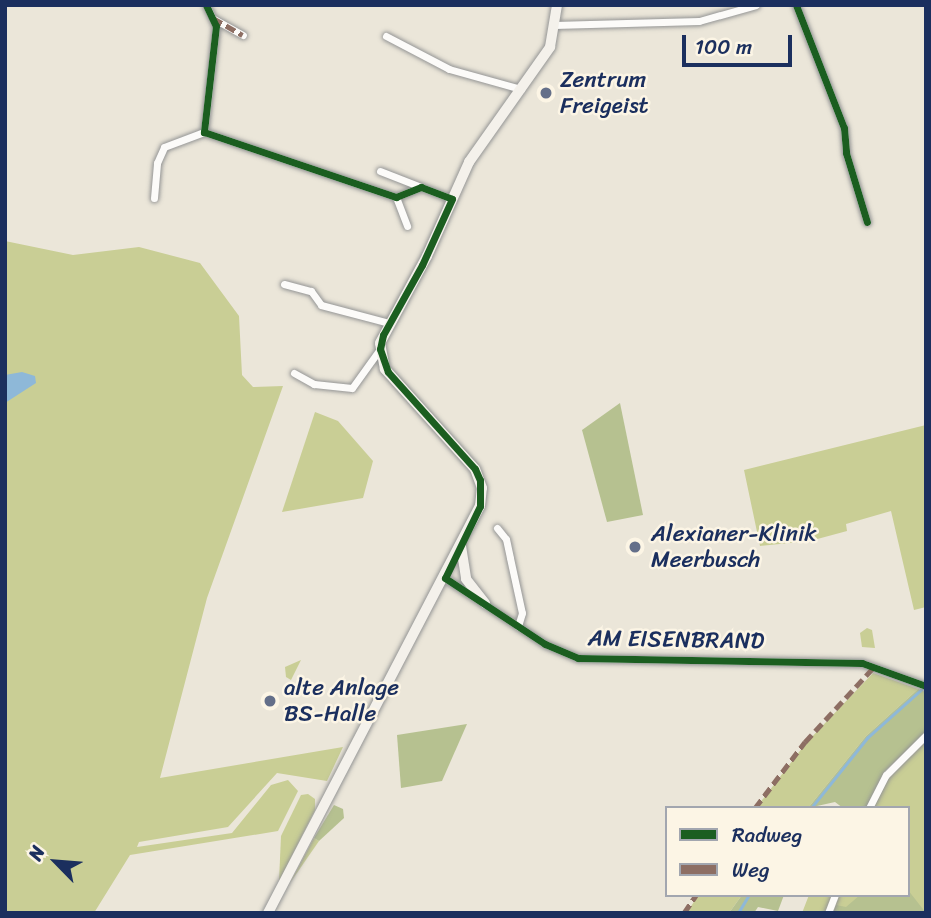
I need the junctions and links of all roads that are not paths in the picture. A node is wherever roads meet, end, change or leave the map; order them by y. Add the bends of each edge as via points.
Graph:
1 (206, 5) edge
2 (557, 5) edge
3 (756, 5) edge
4 (796, 5) edge
5 (214, 19) junction
6 (554, 25) junction
7 (243, 35) dead end
8 (386, 36) dead end
9 (521, 89) junction
10 (204, 132) junction
11 (380, 171) dead end
12 (421, 187) junction
13 (396, 197) junction
14 (154, 198) dead end
15 (452, 199) junction
16 (867, 222) dead end
17 (407, 226) dead end
18 (284, 284) dead end
19 (389, 323) junction
20 (380, 349) junction
21 (295, 373) dead end
22 (497, 528) dead end
23 (461, 547) junction
24 (445, 578) junction
25 (485, 603) junction
26 (518, 626) junction
27 (926, 686) edge
28 (926, 735) edge
29 (870, 806) edge
30 (268, 913) edge

1 - 5 street
2 - 6 main road
3 - 6 street via 698,21
4 - 16 street via 844,128 846,153
5 - 7 street
5 - 10 street
6 - 9 main road via 550,47
8 - 9 street via 449,69
9 - 15 main road via 473,155
10 - 13 street
10 - 14 street via 164,147 158,158
11 - 12 street
12 - 13 street
12 - 15 street
13 - 17 street
15 - 19 main road via 432,247
18 - 19 street via 311,291 321,304
19 - 20 main road
20 - 21 street via 352,388 314,384
20 - 23 main road via 388,372 478,474 480,506
22 - 26 street via 506,539 518,591 522,613
23 - 24 main road
23 - 25 main road via 466,579
24 - 25 street, AM EISENBRAND
24 - 30 main road
25 - 26 street, AM EISENBRAND
26 - 27 street, AM EISENBRAND via 556,650 586,660 862,663
28 - 29 street via 886,775

